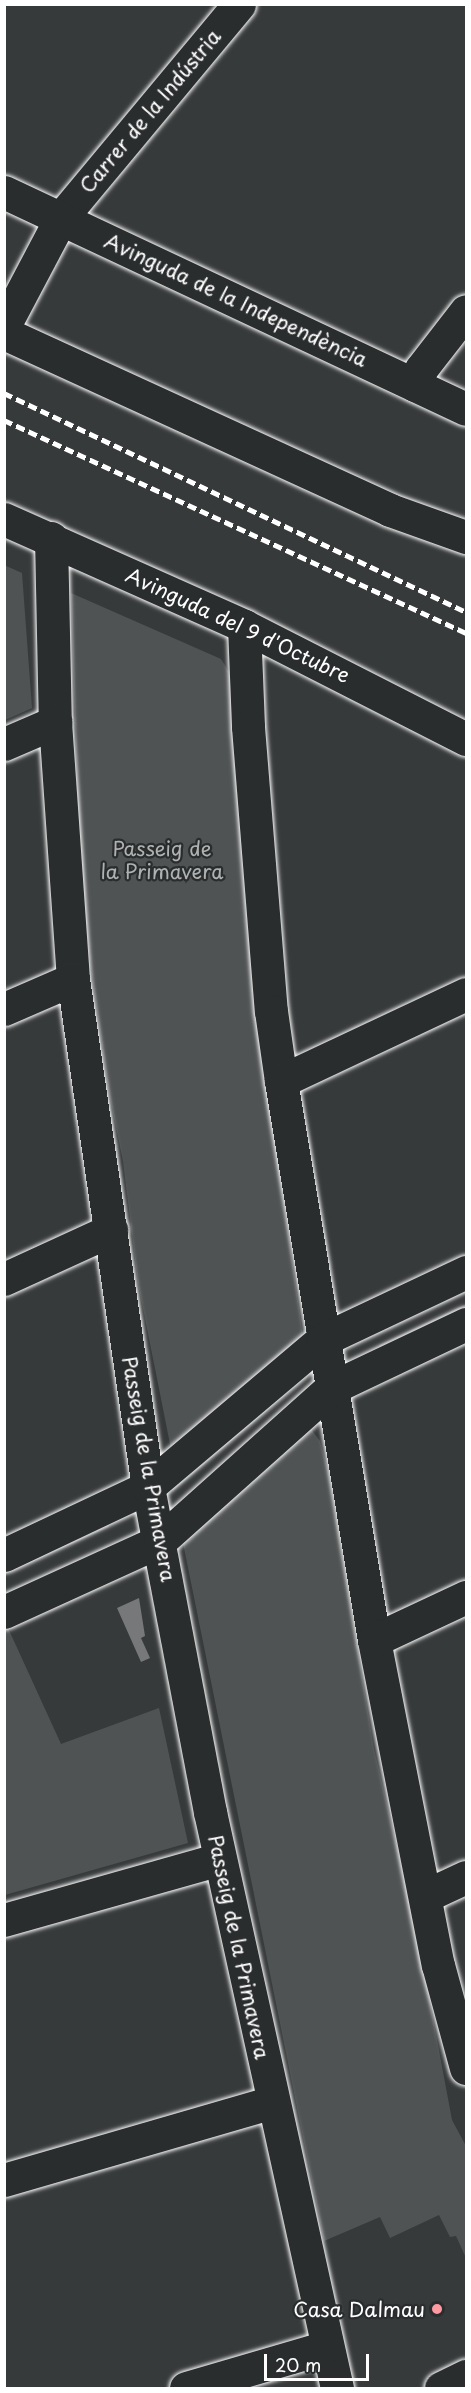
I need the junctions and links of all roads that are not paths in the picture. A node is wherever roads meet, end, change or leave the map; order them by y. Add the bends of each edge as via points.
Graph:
1 (239, 4) edge
2 (4, 192) edge
3 (61, 218) junction
4 (466, 311) edge
5 (4, 326) edge
6 (4, 333) edge
7 (415, 385) junction
8 (466, 410) edge
9 (390, 510) junction
10 (4, 519) edge
11 (466, 537) edge
12 (51, 538) junction
13 (466, 554) edge
14 (244, 626) junction
15 (55, 722) junction
16 (466, 739) edge
17 (4, 744) edge
18 (73, 979) junction
19 (466, 994) edge
20 (4, 1008) edge
21 (281, 1081) junction
22 (111, 1230) junction
23 (466, 1272) edge
24 (4, 1279) edge
25 (466, 1324) edge
26 (322, 1340) junction
27 (331, 1388) junction
28 (148, 1487) junction
29 (160, 1541) junction
30 (4, 1555) edge
31 (466, 1597) edge
32 (4, 1612) edge
33 (374, 1640) junction
34 (220, 1858) junction
35 (466, 1878) edge
36 (425, 1896) junction
37 (4, 1920) edge
38 (466, 2068) edge
39 (272, 2102) junction
40 (4, 2180) edge
41 (326, 2347) junction
42 (466, 2376) edge
43 (186, 2388) edge
44 (337, 2388) edge
45 (441, 2388) edge

1 - 3 street, Carrer de la Indústria
2 - 3 street, Avinguda de la Independència
3 - 5 street, Carrer de la Indústria
3 - 7 street, Avinguda de la Independència
4 - 7 street via 421,369
6 - 9 street
7 - 8 street, Avinguda de la Independència
9 - 11 street
9 - 13 street
10 - 12 street, Avinguda del 9 d'Octubre
12 - 14 street, Avinguda del 9 d'Octubre
12 - 15 street, Passeig de la Primavera
14 - 16 street, Avinguda del 9 d'Octubre
14 - 21 street via 248,727 271,1011
15 - 17 street
15 - 18 street, Passeig de la Primavera
18 - 20 street
18 - 22 street, Passeig de la Primavera
19 - 21 street
21 - 26 street
22 - 24 street
22 - 28 street, Passeig de la Primavera
23 - 26 street
25 - 27 street
26 - 27 street
26 - 28 street
27 - 29 street
27 - 33 street
28 - 29 street, Passeig de la Primavera
28 - 30 street
29 - 32 street
29 - 34 street, Passeig de la Primavera
31 - 33 street
33 - 36 street
34 - 37 street
34 - 39 street, Passeig de la Primavera
35 - 36 street
36 - 38 street via 438,1965
39 - 40 street
39 - 41 street, Passeig de la Primavera
41 - 43 street
41 - 44 street, Passeig de la Primavera
42 - 45 street

